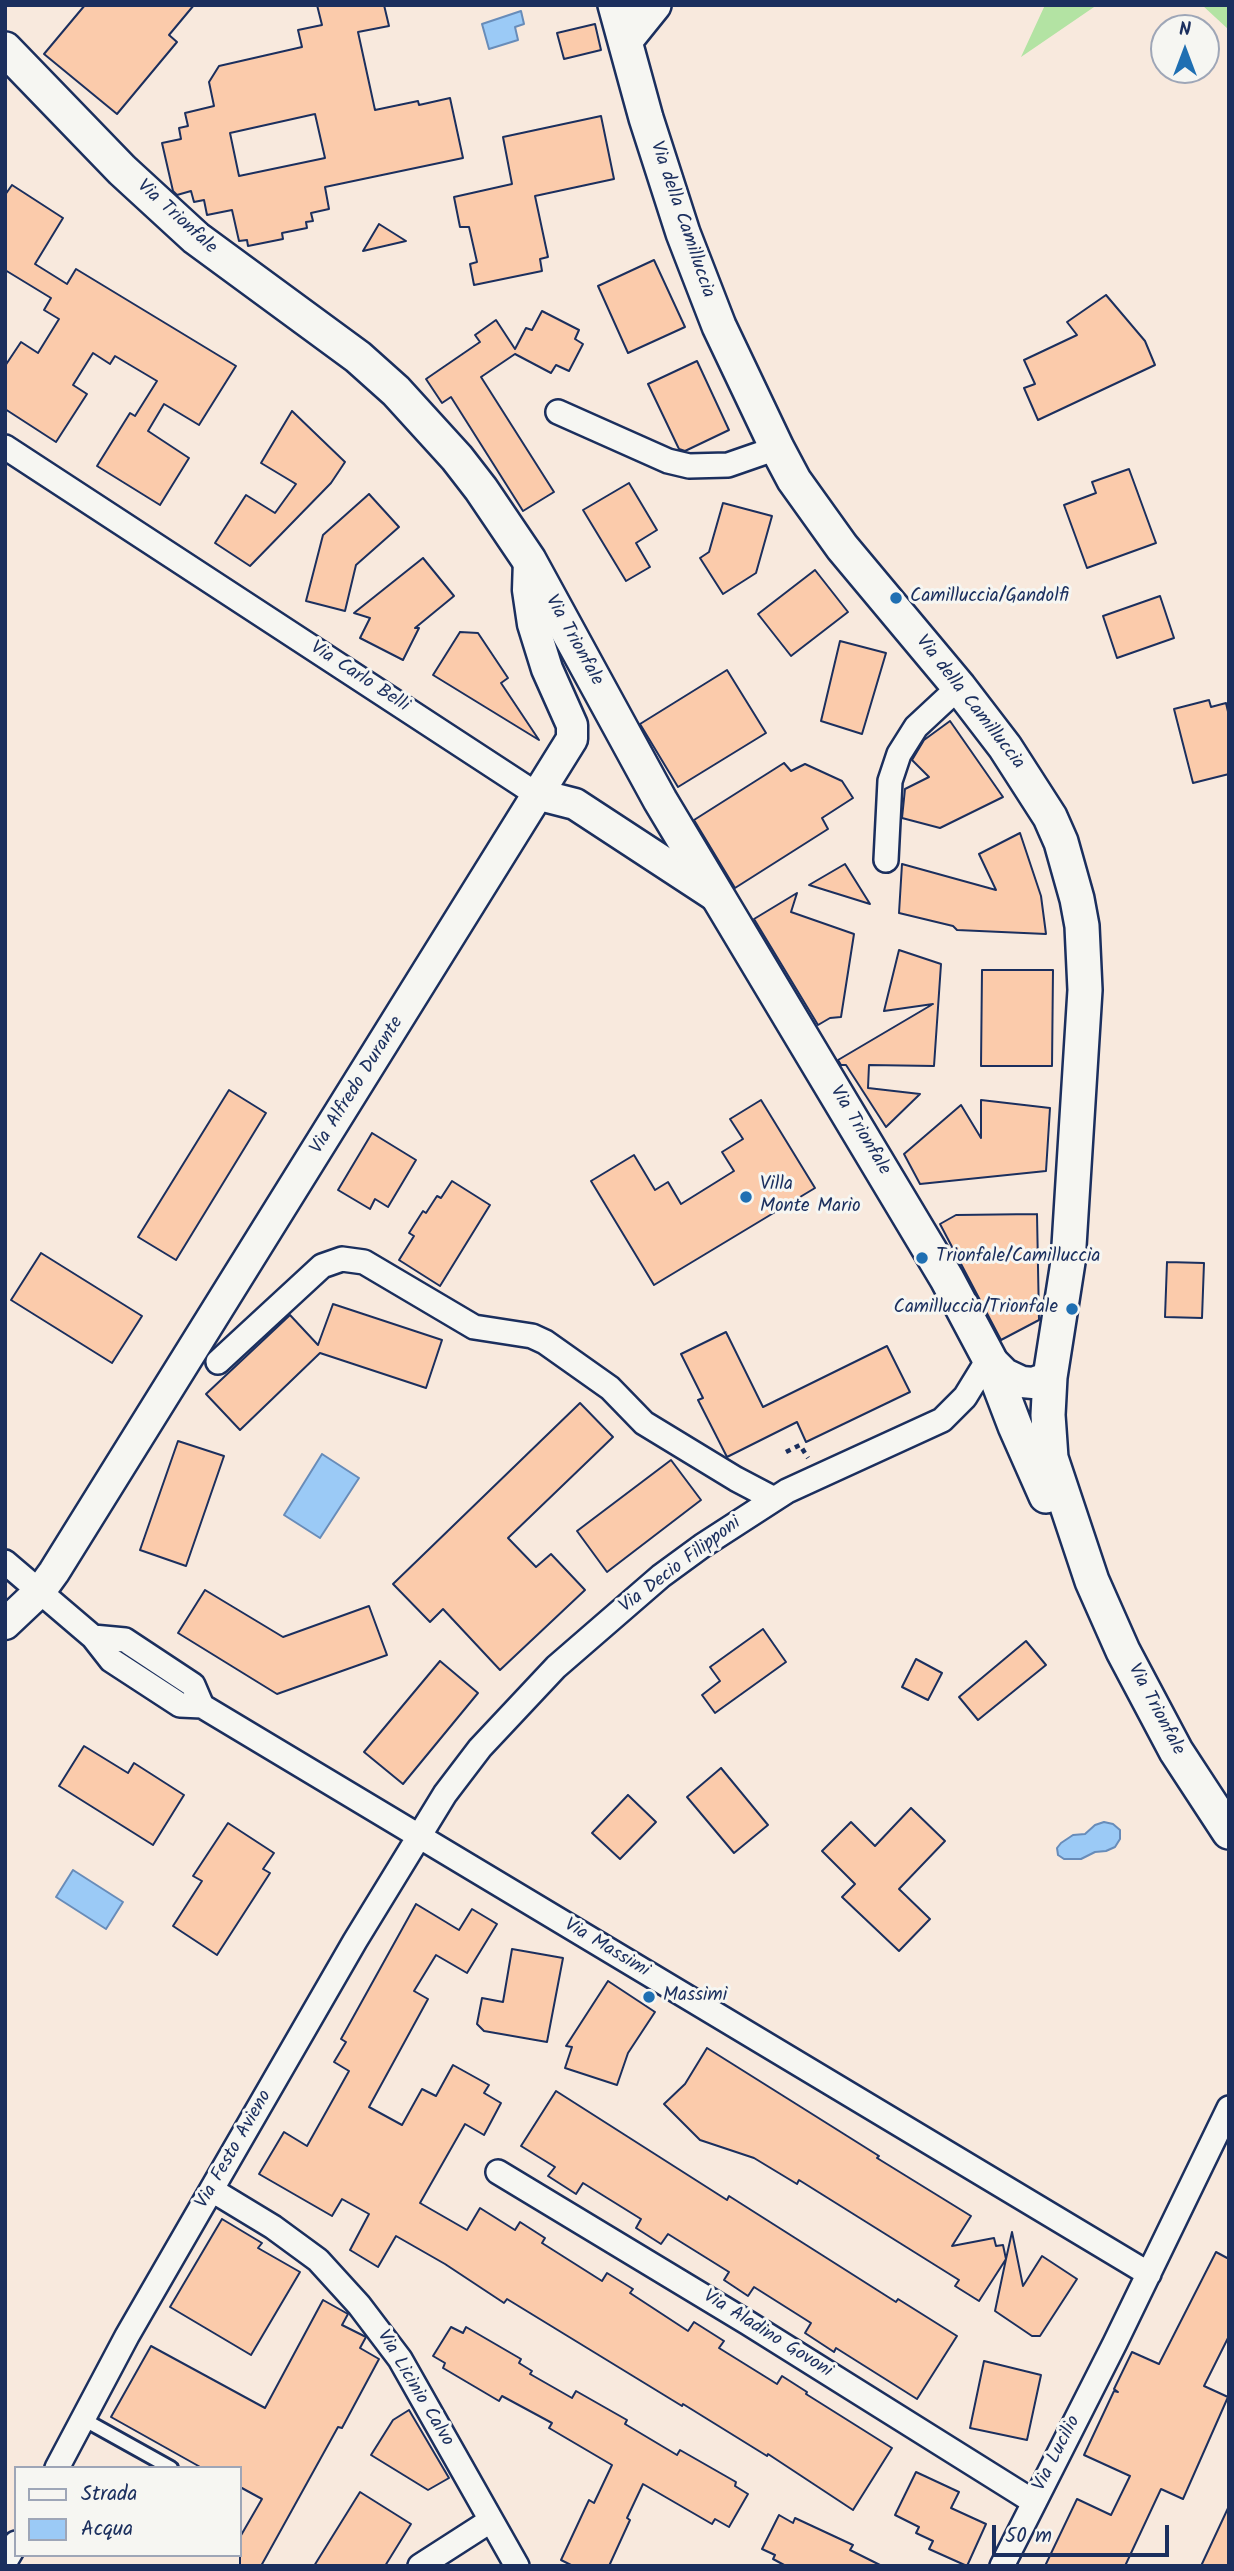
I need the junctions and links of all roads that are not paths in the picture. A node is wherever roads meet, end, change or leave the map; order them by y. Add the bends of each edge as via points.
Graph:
1 (615, 5) edge
2 (654, 5) edge
3 (625, 41) junction
4 (5, 49) edge
5 (558, 412) dead end
6 (5, 447) edge
7 (777, 448) junction
8 (528, 559) junction
9 (960, 687) junction
10 (536, 794) junction
11 (886, 860) dead end
12 (717, 897) junction
13 (989, 1358) junction
14 (218, 1362) dead end
15 (1050, 1377) junction
16 (774, 1499) junction
17 (5, 1562) edge
18 (1092, 1581) junction
19 (41, 1590) junction
20 (5, 1624) edge
21 (1229, 1832) edge
22 (420, 1837) junction
23 (1229, 2108) edge
24 (498, 2172) dead end
25 (212, 2190) junction
26 (1149, 2274) junction
27 (83, 2419) junction
28 (58, 2466) edge
29 (167, 2466) edge
30 (1034, 2502) junction
31 (490, 2521) junction
32 (14, 2546) edge
33 (5, 2562) edge
34 (420, 2566) edge
35 (517, 2566) edge
36 (1002, 2566) edge

1 - 3 main road, Via della Camilluccia
2 - 3 main road
3 - 7 main road, Via della Camilluccia via 691,254 735,362
4 - 8 main road, Via Trionfale via 122,170 196,238 350,351 396,391 473,478
5 - 7 street via 668,461 696,467 737,463
6 - 10 street, Via Carlo Belli
7 - 9 main road, Via della Camilluccia via 842,547
8 - 10 street, Via Alfredo Durante via 533,624 573,734
8 - 12 main road, Via Trionfale
9 - 11 street via 916,727 900,754 890,781
9 - 15 main road, Via della Camilluccia via 1013,757 1050,817 1069,866 1082,926 1085,990 1068,1262
10 - 12 street, Via Carlo Belli via 575,804
10 - 19 street, Via Alfredo Durante
12 - 13 main road, Via Trionfale via 947,1279
13 - 15 street, Via Trionfale via 1005,1374 1022,1382 1033,1384
13 - 16 street, Via Decio Filipponi via 965,1397 942,1420
13 - 18 main road, Via Trionfale via 1035,1472
14 - 16 street via 322,1266 342,1259 364,1262 474,1327 545,1342 610,1388 644,1423
15 - 18 main road, Via Trionfale via 1051,1458
16 - 22 street, Via Decio Filipponi via 661,1576 556,1667 480,1748
17 - 19 street, Via Massimi
18 - 21 main road, Via Trionfale via 1163,1728
19 - 20 street, Via Alfredo Durante
19 - 22 street, Via Massimi via 93,1637 111,1660 180,1705 202,1706
22 - 25 street, Via Festo Avieno
22 - 26 street, Via Massimi
23 - 26 street, Via Lucilio
24 - 30 street, Via Aladino Govoni
25 - 27 street, Via Festo Avieno
25 - 31 street, Via Licinio Calvo via 297,2244 338,2280 400,2360
26 - 30 street, Via Lucilio
27 - 28 street, Via Festo Avieno
27 - 29 lane
30 - 36 street, Via Lucilio
31 - 34 street
31 - 35 street, Via Licinio Calvo
32 - 33 street

